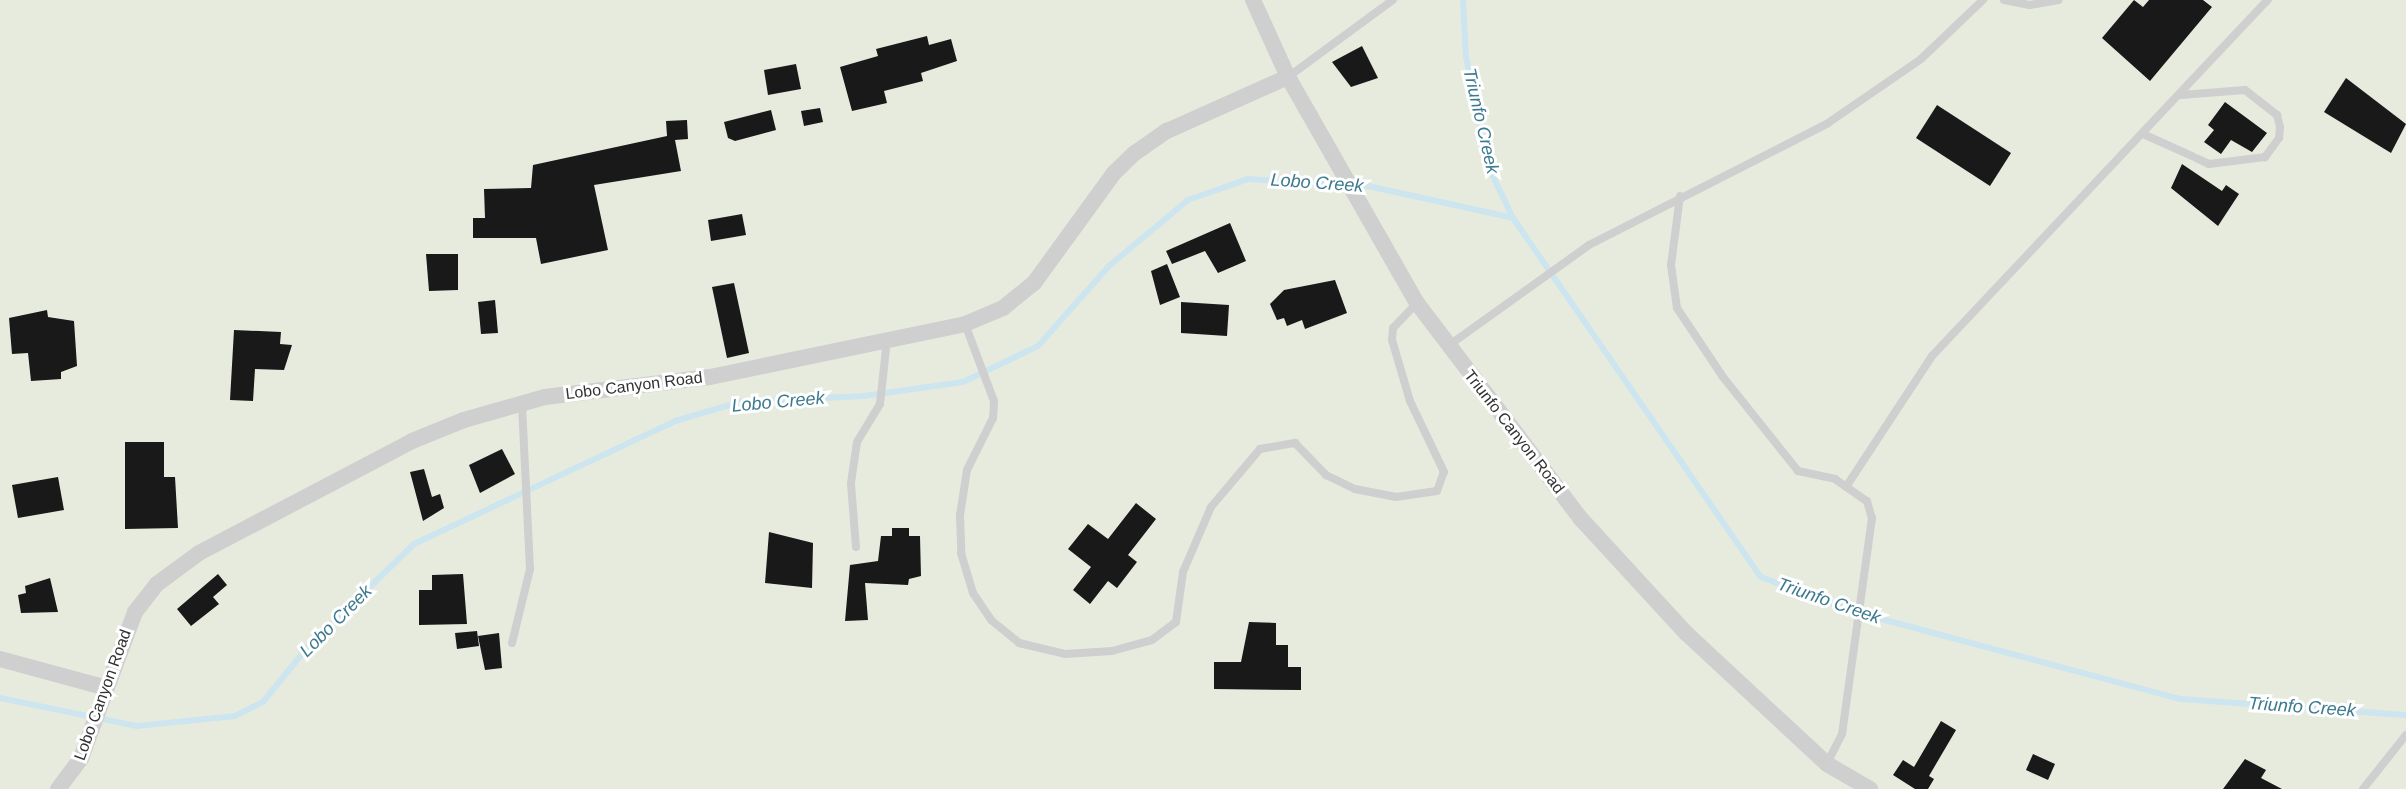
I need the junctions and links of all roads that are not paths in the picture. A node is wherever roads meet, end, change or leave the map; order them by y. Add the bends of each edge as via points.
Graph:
1 (1253, 0) edge
2 (1393, 0) edge
3 (1983, 0) edge
4 (2004, 0) edge
5 (2059, 0) edge
6 (2268, 0) edge
7 (1288, 77) junction
8 (2181, 95) junction
9 (2143, 134) junction
10 (1680, 196) junction
11 (1417, 303) junction
12 (965, 324) junction
13 (887, 340) junction
14 (1448, 347) junction
15 (522, 404) junction
16 (1846, 487) junction
17 (856, 547) dead end
18 (512, 643) dead end
19 (0, 659) edge
20 (101, 692) junction
21 (2406, 735) edge
22 (1827, 764) junction
23 (58, 789) edge
24 (1870, 789) edge
25 (2363, 789) edge

1 - 7 street, Triunfo Canyon Road
2 - 7 lane
3 - 10 lane via 1921,59 1828,123
4 - 5 lane via 2030,5
6 - 8 lane
7 - 11 street, Triunfo Canyon Road via 1359,209
7 - 12 street, Lobo Canyon Road via 1167,131 1136,153 1114,173 1034,283 1003,308
8 - 9 lane
8 - 9 lane via 2245,90 2277,115 2279,138 2265,157 2210,164
9 - 16 lane via 1932,356
10 - 14 lane via 1590,245
10 - 16 lane via 1671,265 1677,308 1723,377 1798,471
11 - 12 lane via 1393,328 1392,340 1410,401 1444,472 1437,491 1423,497 1396,497 1355,489 1326,475 1295,443 1260,449 1211,507 1182,572 1176,622 1152,640 1112,651 1044,653 1019,643 991,620 973,593 961,553 960,515 967,471 993,418 990,388
11 - 14 street, Triunfo Canyon Road
12 - 13 street, Lobo Canyon Road
13 - 15 street, Lobo Canyon Road via 710,377
13 - 17 lane via 880,404 857,442 852,473
14 - 22 street, Triunfo Canyon Road via 1582,520 1686,633
15 - 18 lane via 530,569
15 - 20 street, Lobo Canyon Road via 412,441 199,553 157,584 135,612
16 - 22 lane via 1867,501 1872,518 1869,571 1850,654 1842,734
19 - 20 street
20 - 23 street, Lobo Canyon Road via 72,776
21 - 25 lane
22 - 24 street, Triunfo Canyon Road

